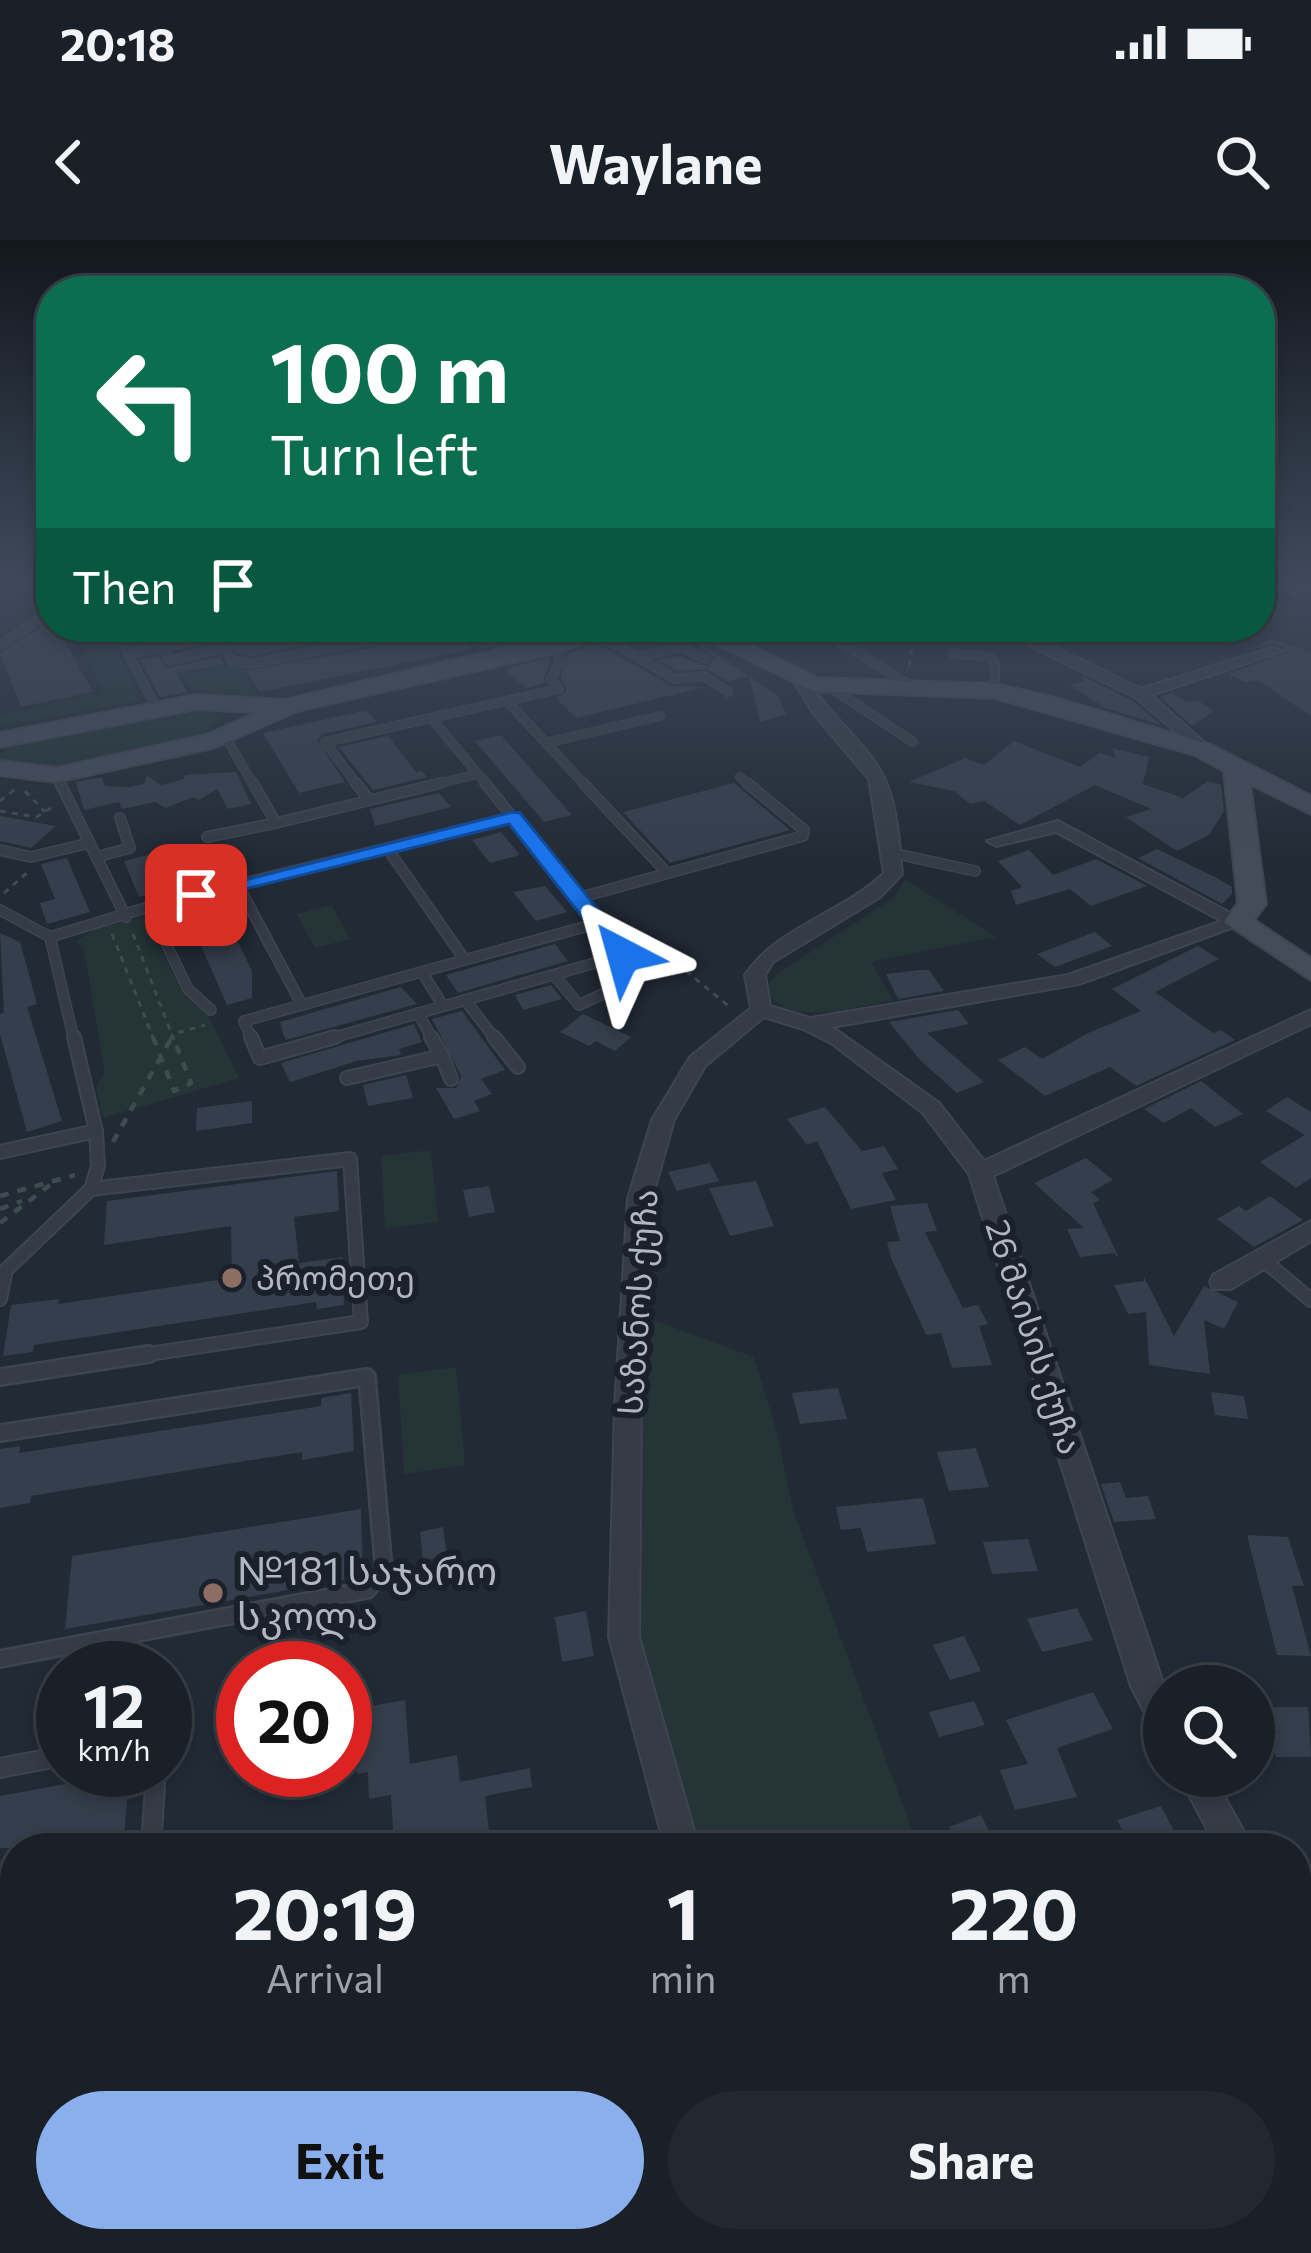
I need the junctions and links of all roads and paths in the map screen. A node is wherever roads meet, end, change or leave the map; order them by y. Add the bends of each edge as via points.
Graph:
1 (139, 676) edge
2 (423, 676) edge
3 (553, 676) edge
4 (668, 676) edge
5 (791, 676) edge
6 (894, 676) edge
7 (910, 676) edge
8 (994, 676) edge
9 (1103, 676) edge
10 (1197, 676) edge
11 (801, 681) junction
12 (909, 685) junction
13 (829, 686) junction
14 (995, 691) junction
15 (728, 692) dead end
16 (1140, 694) junction
17 (507, 701) junction
18 (196, 702) junction
19 (290, 706) junction
20 (157, 709) junction
21 (660, 716) dead end
22 (431, 718) junction
23 (219, 739) junction
24 (913, 742) dead end
25 (546, 743) junction
26 (1203, 750) junction
27 (5, 760) edge
28 (1236, 767) junction
29 (478, 774) junction
30 (740, 777) dead end
31 (61, 786) junction
32 (25, 791) dead end
33 (368, 800) junction
34 (0, 802) edge
35 (1311, 806) edge
36 (0, 811) edge
37 (45, 812) junction
38 (120, 818) dead end
39 (513, 818) junction
40 (275, 823) junction
41 (207, 837) dead end
42 (996, 841) dead end
43 (89, 843) junction
44 (387, 848) junction
45 (0, 850) edge
46 (892, 854) junction
47 (96, 857) junction
48 (974, 871) dead end
49 (667, 873) junction
50 (24, 876) dead end
51 (238, 885) junction
52 (0, 897) edge
53 (578, 898) junction
54 (149, 908) junction
55 (0, 910) edge
56 (126, 917) junction
57 (107, 922) junction
58 (1238, 922) junction
59 (598, 923) junction
60 (50, 937) junction
61 (623, 955) junction
62 (465, 960) junction
63 (1311, 971) edge
64 (422, 972) junction
65 (554, 975) junction
66 (631, 981) dead end
67 (465, 1000) junction
68 (302, 1005) junction
69 (443, 1006) junction
70 (211, 1010) dead end
71 (418, 1013) junction
72 (753, 1015) junction
73 (1311, 1016) edge
74 (810, 1024) junction
75 (201, 1026) dead end
76 (173, 1034) junction
77 (442, 1056) junction
78 (160, 1062) junction
79 (518, 1066) dead end
80 (347, 1078) dead end
81 (451, 1079) dead end
82 (96, 1131) junction
83 (119, 1135) dead end
84 (0, 1152) edge
85 (98, 1163) junction
86 (980, 1172) junction
87 (55, 1183) junction
88 (91, 1189) junction
89 (0, 1196) edge
90 (27, 1199) junction
91 (0, 1209) edge
92 (0, 1222) edge
93 (1311, 1230) edge
94 (1262, 1258) junction
95 (1222, 1282) dead end
96 (0, 1299) edge
97 (1311, 1300) edge
98 (0, 1377) edge
99 (0, 1433) edge
100 (0, 1659) edge
101 (1143, 1674) edge
102 (36, 1761) edge
103 (0, 1768) edge
104 (154, 1797) edge
105 (1207, 1797) edge
106 (153, 1833) edge
107 (678, 1833) edge
108 (1227, 1833) edge

1 - 20 lane
2 - 19 street
3 - 17 lane via 559,689
4 - 15 lane via 704,676
5 - 11 street
6 - 12 lane
7 - 12 path
8 - 14 lane
9 - 16 street
10 - 16 street
11 - 13 street
11 - 46 street via 812,706 877,778
12 - 13 street
12 - 14 street
13 - 24 lane
14 - 26 street
16 - 26 street
17 - 22 lane
17 - 25 lane
18 - 19 street
18 - 20 street
18 - 23 street via 231,711 236,721
19 - 23 street
20 - 27 street
21 - 25 lane
22 - 29 lane
22 - 33 lane via 325,742
23 - 31 street
23 - 40 lane
25 - 49 lane
26 - 28 street
27 - 31 street
27 - 34 path
28 - 35 street
28 - 58 street via 1252,904
29 - 33 lane
29 - 39 lane
30 - 49 lane via 803,836
31 - 37 path
31 - 43 lane
32 - 37 path
33 - 40 lane
36 - 37 path via 36,818
38 - 47 lane via 130,848
39 - 44 lane
39 - 53 lane
40 - 41 lane
42 - 58 street via 1058,826
43 - 45 lane via 31,857
43 - 47 lane
44 - 51 lane
44 - 62 lane
46 - 48 lane
46 - 72 street via 892,874 874,892 766,958 755,975
47 - 56 lane
49 - 53 lane
50 - 52 path
51 - 54 lane
51 - 68 lane
53 - 59 lane
54 - 56 lane
54 - 70 lane via 188,989
55 - 60 lane
56 - 57 lane
56 - 76 path
57 - 60 lane
57 - 78 path
58 - 63 street
58 - 74 street via 1072,980
59 - 61 lane
59 - 62 lane
60 - 82 lane
61 - 65 lane
61 - 72 path via 670,960
62 - 64 lane
64 - 68 lane
64 - 69 lane
65 - 66 lane via 578,1005
65 - 67 lane
67 - 69 lane
67 - 79 lane
68 - 71 lane via 244,1021 260,1058
69 - 71 lane
71 - 77 lane
72 - 74 street
72 - 107 street, საზანოს ქუჩა via 697,1062 663,1120 640,1198 624,1637
73 - 86 street
74 - 86 street, 26 მაისის ქუჩა via 931,1108
75 - 76 path
76 - 78 path
76 - 78 path via 191,1083 173,1091
77 - 80 lane
77 - 81 lane
78 - 83 path
82 - 84 lane
82 - 85 lane
85 - 87 path
85 - 88 lane
86 - 101 street, 26 მაისის ქუჩა
87 - 89 path
87 - 90 path
88 - 96 lane via 6,1270
88 - 98 lane via 350,1159 361,1322
90 - 91 path
90 - 92 path
93 - 94 street
94 - 95 street
94 - 97 lane
99 - 100 lane via 367,1377 383,1571 367,1590
102 - 103 lane
104 - 106 lane
105 - 108 street

